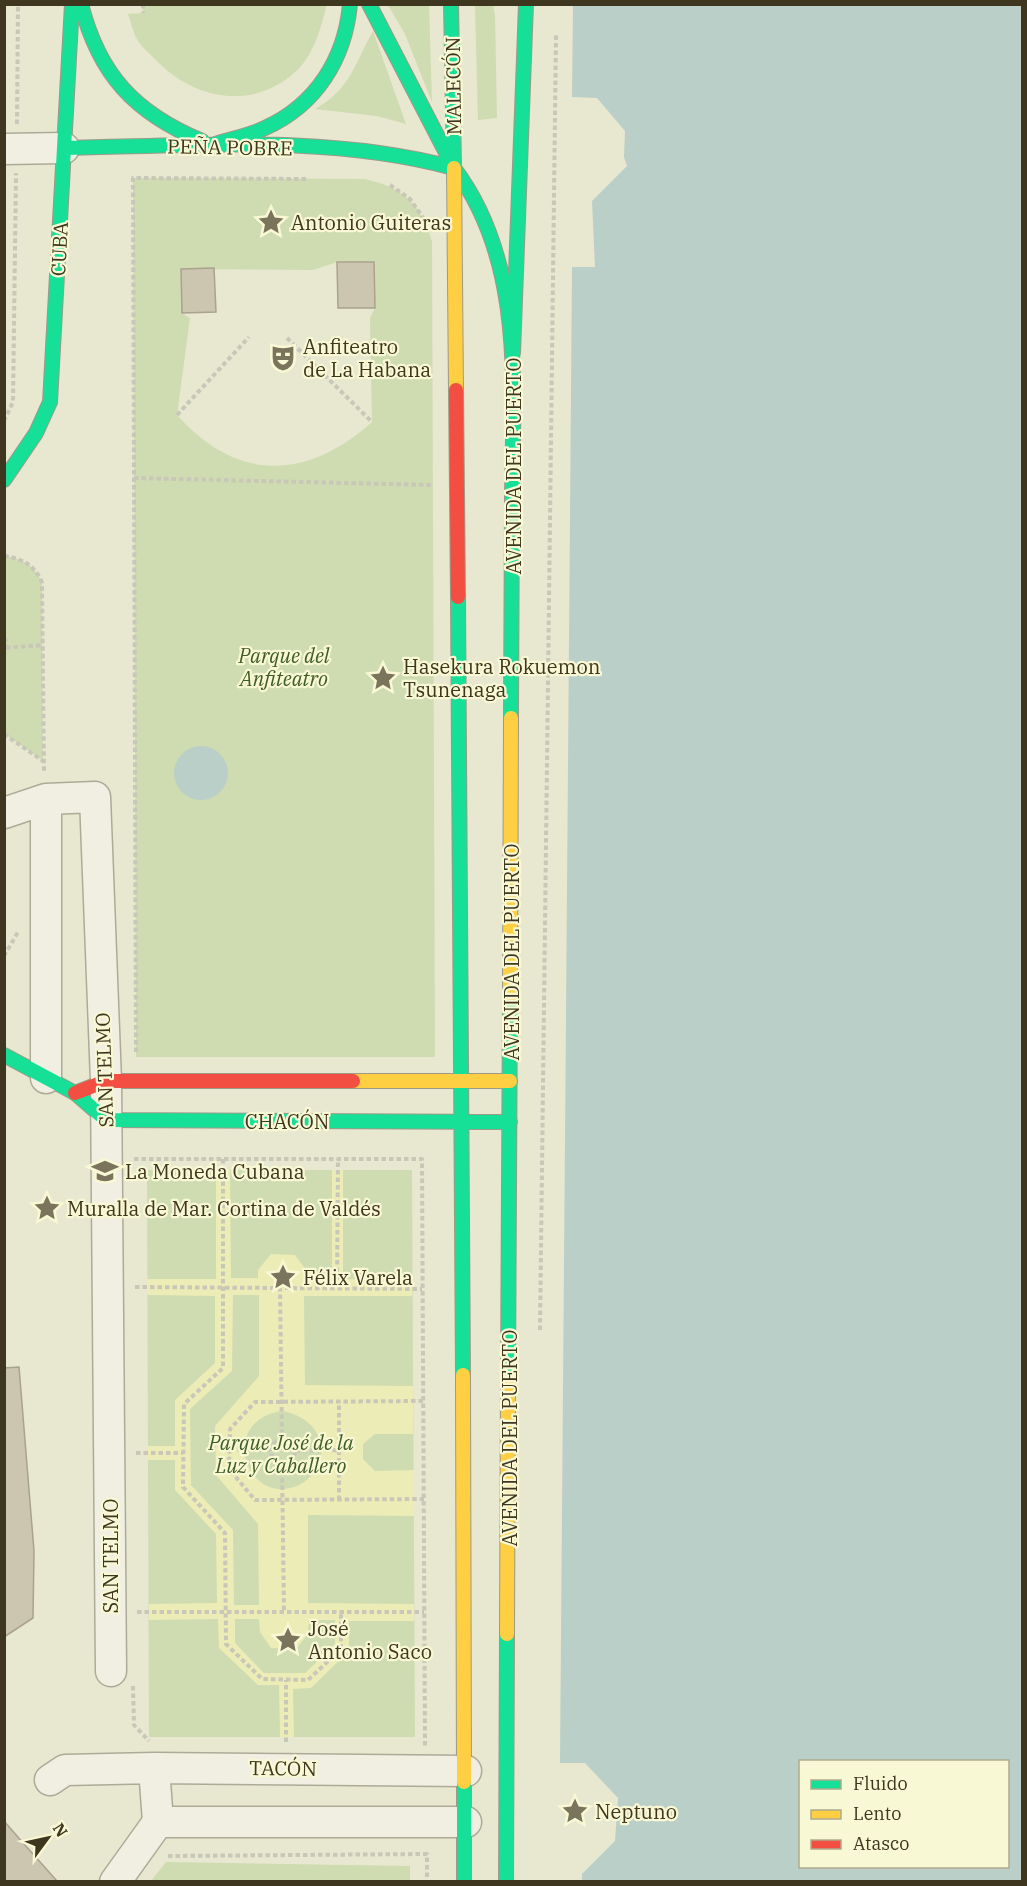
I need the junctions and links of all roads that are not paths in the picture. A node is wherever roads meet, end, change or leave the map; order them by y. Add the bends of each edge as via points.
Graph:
1 (72, 4) edge
2 (81, 4) edge
3 (350, 4) edge
4 (369, 4) edge
5 (451, 4) edge
6 (521, 4) edge
7 (526, 4) edge
8 (526, 23) junction
9 (212, 145) junction
10 (64, 148) junction
11 (10, 149) edge
12 (454, 168) junction
13 (513, 353) junction
14 (4, 480) edge
15 (46, 799) junction
16 (4, 813) edge
17 (4, 1055) edge
18 (46, 1078) junction
19 (106, 1081) junction
20 (510, 1081) junction
21 (464, 1082) junction
22 (75, 1093) junction
23 (106, 1120) junction
24 (463, 1122) junction
25 (510, 1122) junction
26 (122, 1675) road end
27 (156, 1756) junction
28 (471, 1771) junction
29 (50, 1780) dead end
30 (158, 1822) junction
31 (471, 1822) junction
32 (115, 1881) edge
33 (464, 1881) edge
34 (506, 1881) edge

1 - 10 main road, CUBA
2 - 9 main road via 100,61 134,104 171,128
3 - 9 main road via 349,24 339,55 309,99 266,128
4 - 12 main road
5 - 12 main road, MALECÓN
6 - 8 main road
7 - 8 main road
8 - 13 main road, AVENIDA DEL PUERTO
9 - 10 main road, PEÑA POBRE
9 - 12 main road, PEÑA POBRE via 370,150 408,155
10 - 11 street, PEÑA POBRE
10 - 14 main road, CUBA via 50,402 36,433
12 - 13 main road via 482,210 498,254
12 - 21 main road
13 - 20 main road, AVENIDA DEL PUERTO
15 - 16 street
15 - 18 street
15 - 19 street, SAN TELMO via 95,797
17 - 18 main road
18 - 22 main road
19 - 21 main road, CHACÓN
19 - 22 main road, CHACÓN
19 - 23 street, SAN TELMO
20 - 21 main road, CHACÓN
20 - 25 main road, AVENIDA DEL PUERTO
21 - 24 main road
22 - 23 main road
23 - 24 main road, CHACÓN
23 - 26 street, SAN TELMO
24 - 25 main road, CHACÓN
24 - 28 main road
25 - 34 main road, AVENIDA DEL PUERTO via 501,1769
27 - 28 street, TACÓN via 286,1768
27 - 29 street, TACÓN via 65,1770
27 - 30 street
28 - 31 main road
30 - 31 street
30 - 32 street
31 - 33 main road

